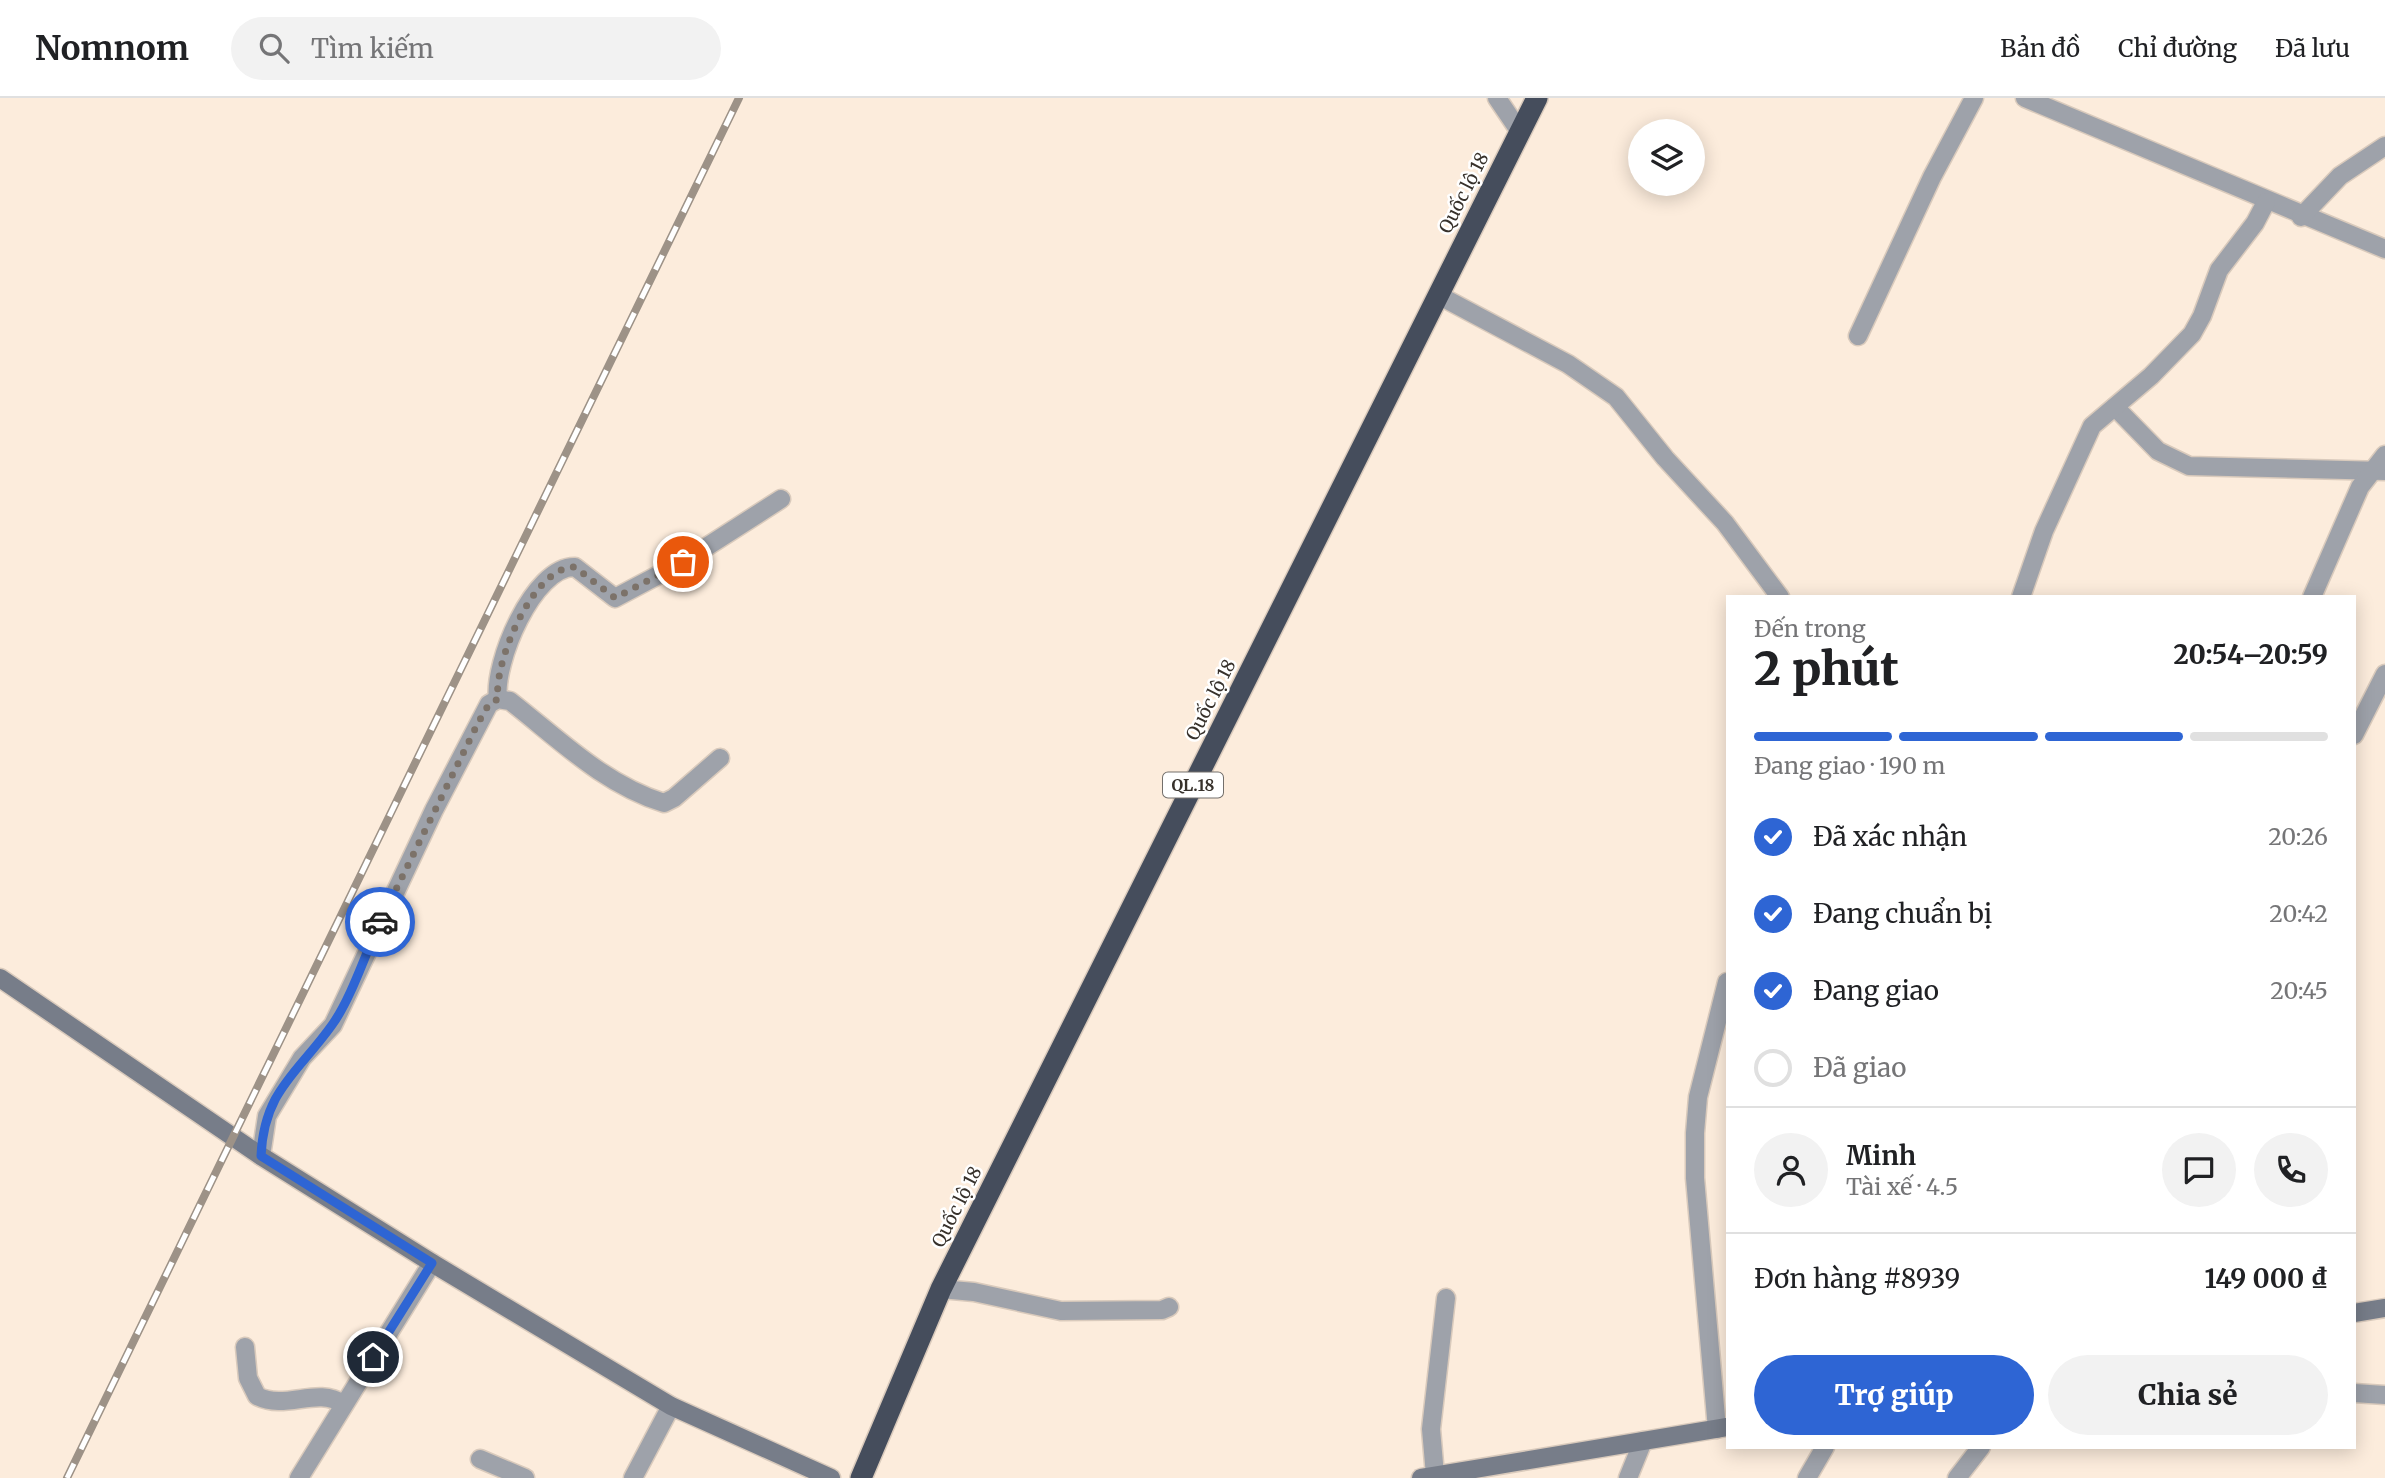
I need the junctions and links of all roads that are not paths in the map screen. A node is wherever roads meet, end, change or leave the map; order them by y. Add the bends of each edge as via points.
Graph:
1 (1497, 98) edge
2 (1537, 98) edge
3 (1974, 98) edge
4 (2025, 98) edge
5 (1520, 132) junction
6 (2385, 146) edge
7 (2266, 202) junction
8 (2301, 217) junction
9 (2385, 250) edge
10 (1438, 295) junction
11 (1858, 337) dead end
12 (2115, 407) junction
13 (2381, 465) edge
14 (781, 499) dead end
15 (1779, 595) edge
16 (2022, 595) edge
17 (2313, 595) edge
18 (2385, 674) edge
19 (498, 699) junction
20 (2356, 731) edge
21 (720, 758) dead end
22 (0, 978) edge
23 (1726, 986) edge
24 (261, 1156) junction
25 (432, 1263) junction
26 (941, 1289) junction
27 (1446, 1298) dead end
28 (1169, 1307) dead end
29 (2385, 1308) edge
30 (2356, 1314) edge
31 (245, 1347) dead end
32 (2356, 1393) edge
33 (2385, 1395) edge
34 (343, 1404) junction
35 (671, 1406) junction
36 (1722, 1428) edge
37 (1643, 1441) junction
38 (1824, 1449) edge
39 (1979, 1449) edge
40 (480, 1459) dead end
41 (1428, 1477) edge
42 (299, 1478) edge
43 (525, 1478) edge
44 (633, 1478) edge
45 (831, 1478) edge
46 (862, 1478) edge
47 (1628, 1478) edge
48 (1807, 1478) edge
49 (1957, 1478) edge

1 - 5 street
2 - 5 highway, Quốc lộ 18 / QL.18
3 - 11 street
4 - 7 street
5 - 10 highway, Quốc lộ 18 / QL.18
6 - 8 street via 2340,176
7 - 8 street
7 - 12 street via 2218,270 2192,334
8 - 9 street
10 - 15 street via 1568,364 1616,397 1725,523
10 - 26 highway, Quốc lộ 18 / QL.18
12 - 13 street via 2158,451 2189,466
12 - 16 street via 2097,420 2086,436
13 - 17 street via 2360,487
14 - 19 street via 683,562 615,598 575,567 549,576 531,598 510,646 497,678
18 - 20 street
19 - 21 street via 510,701 584,762 664,803
19 - 24 street via 489,704 478,723 332,1025 302,1058 267,1116
22 - 24 street
23 - 36 street via 1698,1097 1695,1133 1695,1178
24 - 25 street
25 - 34 street
25 - 35 street
26 - 28 street via 1061,1311
26 - 46 highway, Quốc lộ 18 / QL.18
27 - 41 street
29 - 30 street
31 - 34 street via 248,1378 257,1396 278,1403 327,1396
32 - 33 street
34 - 42 street
35 - 44 street
35 - 45 street
36 - 37 street
37 - 41 street
37 - 47 street
38 - 48 street
39 - 49 street
40 - 43 street

